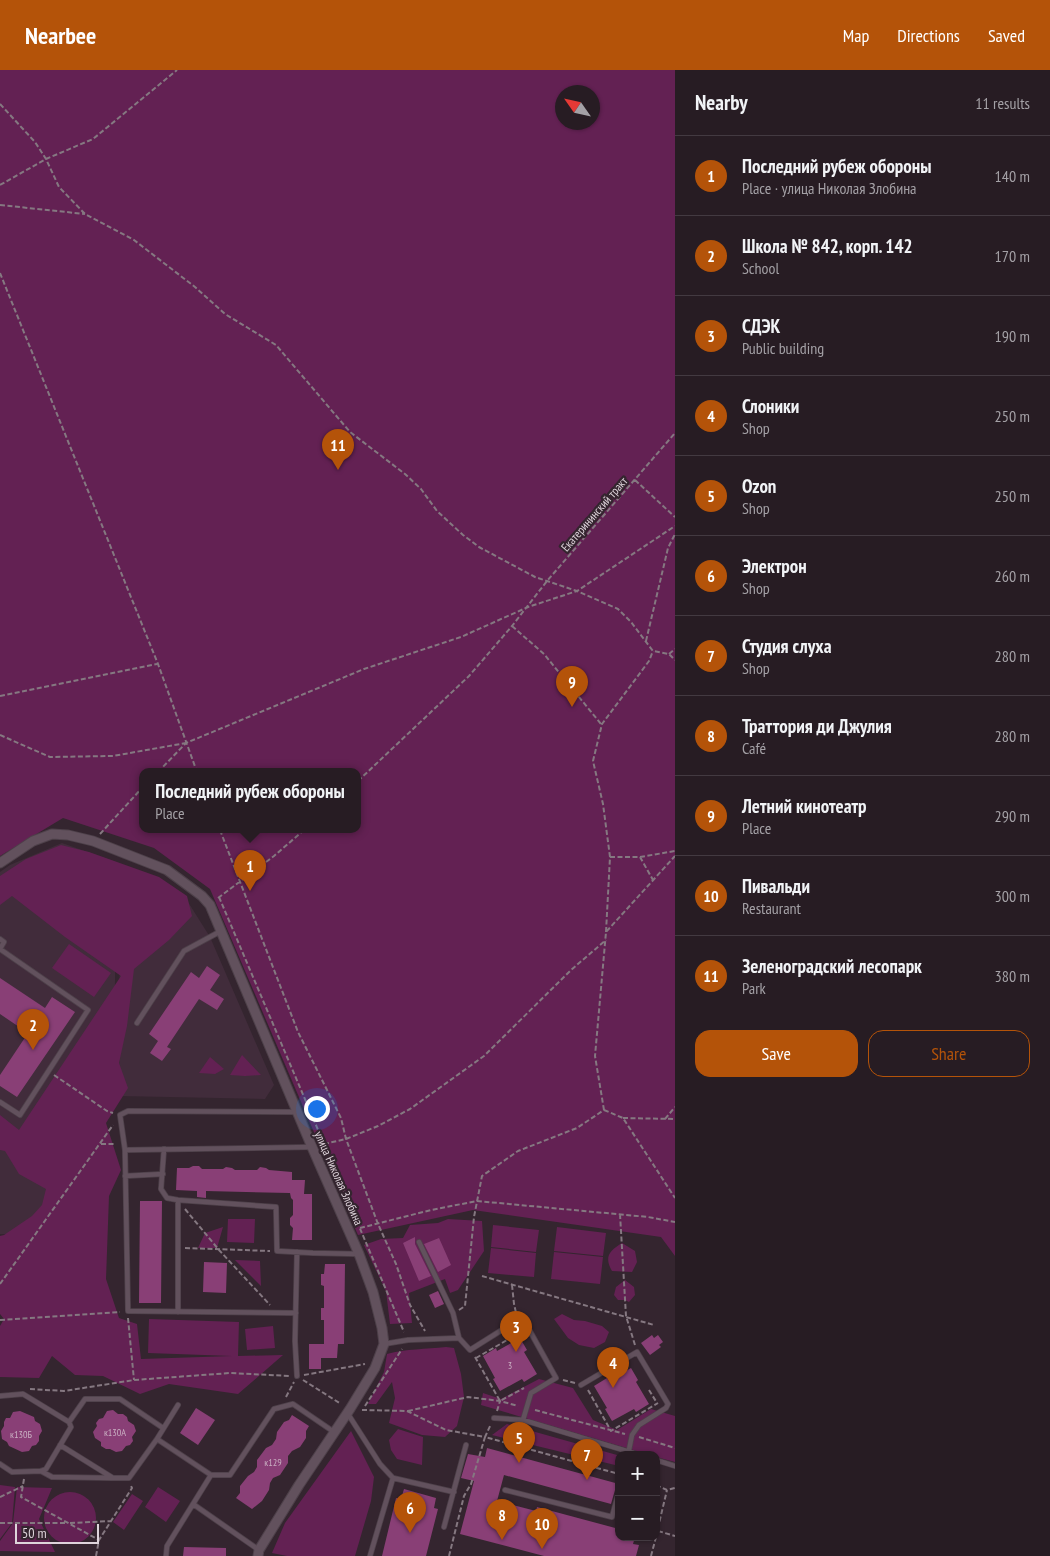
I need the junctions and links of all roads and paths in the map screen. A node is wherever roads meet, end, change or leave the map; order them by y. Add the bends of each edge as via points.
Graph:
1 (177, 70) edge
2 (0, 104) edge
3 (46, 159) junction
4 (0, 185) edge
5 (0, 205) edge
6 (84, 214) junction
7 (0, 273) edge
8 (675, 433) edge
9 (635, 480) junction
10 (675, 517) edge
11 (675, 526) edge
12 (675, 534) edge
13 (547, 582) junction
14 (577, 591) junction
15 (528, 607) junction
16 (512, 626) junction
17 (646, 641) junction
18 (675, 649) edge
19 (653, 651) junction
20 (669, 654) junction
21 (675, 660) edge
22 (158, 664) junction
23 (0, 696) edge
24 (602, 724) junction
25 (0, 736) edge
26 (186, 743) junction
27 (162, 768) edge
28 (195, 768) edge
29 (361, 778) edge
30 (139, 791) edge
31 (221, 833) edge
32 (300, 833) edge
33 (94, 841) junction
34 (675, 851) edge
35 (610, 856) junction
36 (675, 856) edge
37 (640, 857) junction
38 (0, 863) edge
39 (653, 880) junction
40 (241, 882) junction
41 (219, 898) junction
42 (215, 900) dead end
43 (221, 931) junction
44 (606, 932) junction
45 (0, 939) edge
46 (606, 940) junction
47 (0, 949) edge
48 (137, 1023) dead end
49 (48, 1071) junction
50 (0, 1102) edge
51 (675, 1107) edge
52 (604, 1110) junction
53 (297, 1112) junction
54 (120, 1115) junction
55 (623, 1118) junction
56 (665, 1119) junction
57 (675, 1119) edge
58 (346, 1139) junction
59 (101, 1144) junction
60 (324, 1144) junction
61 (124, 1147) junction
62 (312, 1147) junction
63 (164, 1149) junction
64 (163, 1174) junction
65 (126, 1176) junction
66 (675, 1198) edge
67 (178, 1200) junction
68 (477, 1201) junction
69 (620, 1214) junction
70 (675, 1222) edge
71 (378, 1224) junction
72 (360, 1228) junction
73 (419, 1242) dead end
74 (178, 1248) junction
75 (219, 1250) junction
76 (277, 1251) junction
77 (296, 1252) junction
78 (359, 1254) junction
79 (482, 1276) dead end
80 (0, 1284) edge
81 (512, 1285) junction
82 (128, 1311) junction
83 (178, 1312) junction
84 (276, 1312) junction
85 (296, 1312) junction
86 (453, 1313) junction
87 (626, 1316) junction
88 (0, 1320) edge
89 (519, 1324) junction
90 (654, 1324) dead end
91 (459, 1338) junction
92 (431, 1339) junction
93 (408, 1340) junction
94 (384, 1344) junction
95 (470, 1350) junction
96 (637, 1352) junction
97 (371, 1363) dead end
98 (297, 1376) junction
99 (134, 1380) junction
100 (581, 1385) dead end
101 (647, 1386) dead end
102 (524, 1388) dead end
103 (28, 1389) dead end
104 (0, 1396) edge
105 (500, 1401) junction
106 (657, 1403) dead end
107 (178, 1405) dead end
108 (526, 1408) junction
109 (274, 1410) junction
110 (362, 1410) junction
111 (407, 1411) junction
112 (349, 1412) junction
113 (494, 1418) junction
114 (523, 1420) junction
115 (70, 1422) junction
116 (354, 1423) junction
117 (163, 1428) junction
118 (335, 1432) junction
119 (632, 1435) junction
120 (485, 1438) junction
121 (157, 1439) junction
122 (60, 1445) junction
123 (466, 1445) dead end
124 (675, 1448) edge
125 (622, 1451) edge
126 (628, 1451) edge
127 (660, 1461) edge
128 (0, 1464) edge
129 (675, 1466) edge
130 (41, 1471) junction
131 (25, 1472) junction
132 (615, 1473) edge
133 (211, 1475) junction
134 (113, 1478) junction
135 (129, 1478) junction
136 (393, 1478) junction
137 (23, 1486) junction
138 (660, 1487) edge
139 (675, 1488) edge
140 (505, 1490) dead end
141 (668, 1490) junction
142 (454, 1492) junction
143 (0, 1496) edge
144 (618, 1496) edge
145 (193, 1504) junction
146 (111, 1522) junction
147 (0, 1523) edge
148 (68, 1523) junction
149 (660, 1523) edge
150 (444, 1527) dead end
151 (660, 1532) edge
152 (675, 1536) edge
153 (99, 1540) junction
154 (655, 1541) edge
155 (258, 1553) edge
156 (96, 1556) edge
157 (166, 1556) edge
158 (370, 1556) edge
159 (449, 1556) edge
160 (651, 1556) edge

1 - 3 path via 93,139
2 - 3 path
3 - 4 path
3 - 6 path via 59,187
5 - 6 path
6 - 13 path via 134,240 226,314 276,345 350,432 405,474 437,512 463,535 479,547
7 - 22 path
8 - 9 path, Екатерининский тракт
9 - 10 path
9 - 13 path, Екатерининский тракт
11 - 14 path
12 - 17 path via 668,548
13 - 14 path
13 - 15 path, Екатерининский тракт
14 - 15 path
14 - 17 path via 618,610
15 - 16 path, Екатерининский тракт
15 - 26 path via 461,637 364,670
16 - 24 path via 544,654
16 - 29 path, Екатерининский тракт via 469,676
17 - 19 path
18 - 20 path
19 - 20 path
19 - 24 path
20 - 21 path
22 - 23 path
22 - 26 path
24 - 35 path via 594,761
25 - 26 path via 50,757 113,756
26 - 27 path
26 - 28 path
30 - 33 path
31 - 40 path
32 - 40 path
33 - 38 street, улица Николая Злобина via 68,834 52,834 32,841
33 - 43 street, улица Николая Злобина via 167,870 206,900
34 - 37 path
35 - 37 path
35 - 44 path
36 - 39 path
37 - 39 path
39 - 44 path
40 - 41 path
40 - 58 path via 298,1032 341,1118
41 - 42 path
41 - 60 path
43 - 48 lane via 184,951
43 - 53 street, улица Николая Злобина
44 - 46 path
45 - 47 lane via 4,942
46 - 52 path via 595,1056
46 - 58 path via 484,1056 410,1108
47 - 49 lane via 88,1010
49 - 50 lane via 20,1116
49 - 54 path via 107,1111
51 - 56 path
52 - 55 path
52 - 68 path via 577,1128 518,1151 482,1176
53 - 54 lane via 128,1111
53 - 62 street, улица Николая Злобина
54 - 59 path
54 - 61 lane
55 - 56 path
55 - 66 path
56 - 57 path
58 - 60 path
58 - 71 path
59 - 61 path
59 - 80 path
60 - 62 path
60 - 72 path
61 - 63 lane
61 - 65 lane
62 - 63 lane
62 - 78 street, улица Николая Злобина
63 - 64 lane
64 - 65 lane
64 - 67 lane via 161,1190 167,1198
65 - 82 lane
67 - 74 lane
67 - 75 path
67 - 76 lane via 276,1206
68 - 69 path
68 - 71 path
68 - 86 path via 465,1306
69 - 70 path
69 - 87 path
71 - 72 path
71 - 92 path via 410,1305
72 - 93 path
73 - 86 lane
74 - 75 path
74 - 83 lane
75 - 76 path
75 - 84 path
76 - 77 lane
77 - 78 lane
77 - 85 lane
78 - 94 street, улица Николая Злобина via 373,1292
79 - 81 path
81 - 87 path
81 - 89 path
82 - 83 lane
82 - 88 path
82 - 99 path
83 - 84 lane
84 - 85 lane
85 - 98 lane
86 - 91 lane
87 - 90 path
87 - 96 path
89 - 95 lane via 513,1323
89 - 108 lane via 526,1324 556,1378 531,1393
91 - 92 lane
91 - 95 lane
92 - 93 lane
93 - 94 lane
93 - 110 path
94 - 112 street via 375,1368
95 - 105 path
96 - 100 lane
96 - 119 lane via 668,1404 639,1425
97 - 98 path
98 - 99 path via 230,1372
98 - 109 path via 284,1400
98 - 112 path
99 - 103 path via 64,1391
101 - 106 path
102 - 105 path
104 - 115 lane via 23,1394
105 - 108 path
105 - 111 path via 468,1397
105 - 113 path
107 - 117 lane
108 - 114 lane
108 - 119 path
109 - 118 lane via 293,1404
109 - 133 lane via 230,1475
110 - 111 path
110 - 116 path
111 - 120 path via 446,1430
112 - 116 lane
112 - 118 street
113 - 114 lane
113 - 120 path
114 - 125 lane
115 - 117 lane via 85,1399 120,1398
115 - 122 lane via 71,1427
116 - 136 lane via 380,1464
117 - 121 lane
118 - 155 street
119 - 124 path
119 - 126 lane
120 - 132 path
120 - 159 path via 472,1484 464,1496
121 - 133 lane
121 - 135 lane
122 - 130 lane via 46,1469
122 - 134 lane
123 - 142 lane
127 - 129 lane
128 - 131 lane via 12,1472
130 - 131 lane
130 - 134 lane via 52,1477
131 - 137 path
133 - 145 lane
134 - 135 lane
135 - 146 path via 132,1488
136 - 142 lane
136 - 158 lane
137 - 143 path
137 - 148 path via 21,1497
138 - 141 path
139 - 141 path
140 - 144 lane via 612,1517
141 - 149 path
142 - 150 lane
145 - 155 lane
145 - 157 lane via 167,1546
146 - 148 path
146 - 153 path
147 - 148 path
148 - 153 path
151 - 152 path
153 - 156 path
154 - 160 path

